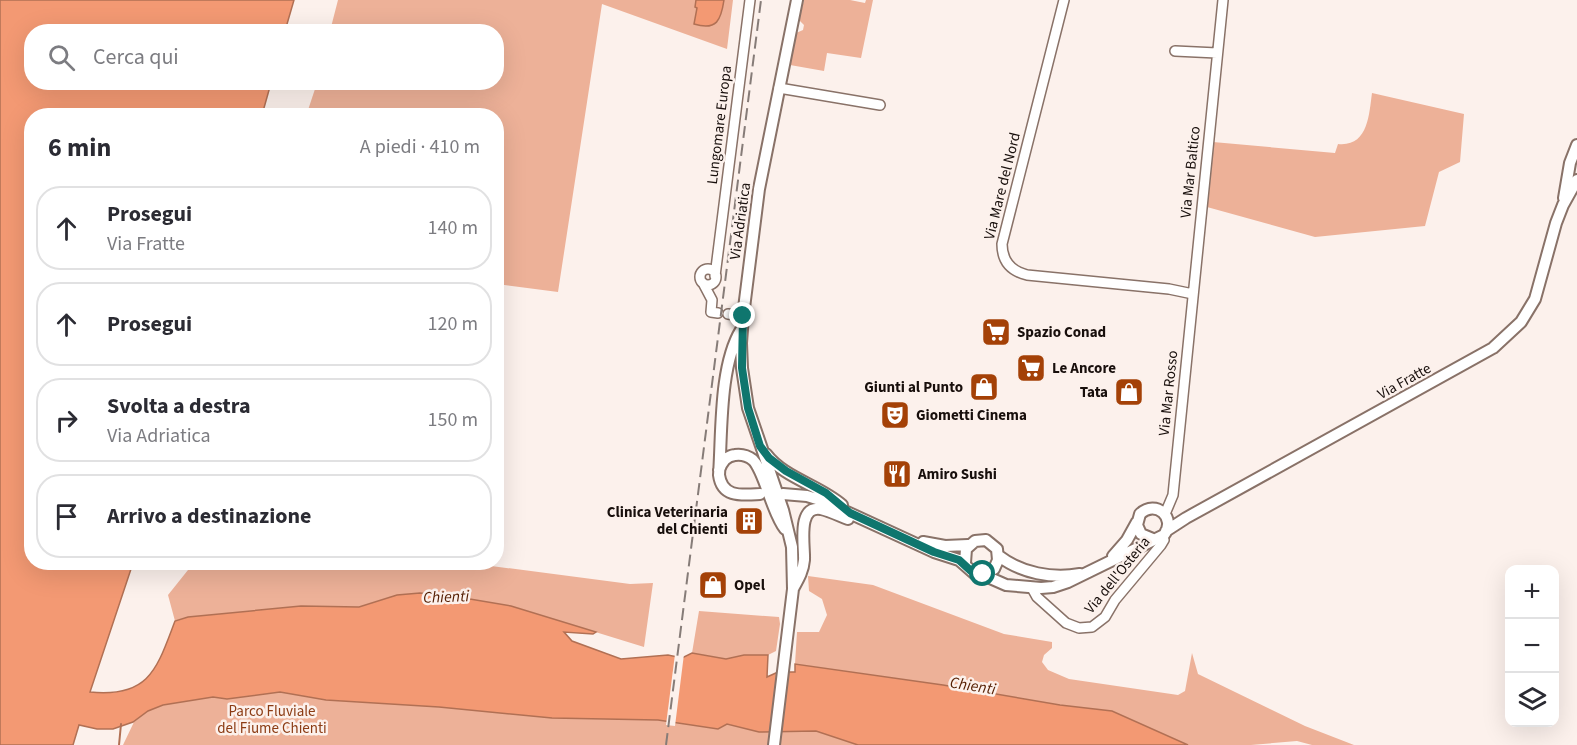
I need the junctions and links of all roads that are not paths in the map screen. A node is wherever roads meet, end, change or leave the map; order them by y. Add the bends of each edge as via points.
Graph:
1 (750, 0) edge
2 (797, 0) edge
3 (1064, 0) edge
4 (1222, 0) edge
5 (1175, 51) dead end
6 (1217, 53) junction
7 (779, 88) junction
8 (880, 105) dead end
9 (1577, 145) edge
10 (1577, 180) edge
11 (1563, 205) junction
12 (718, 254) junction
13 (707, 269) junction
14 (715, 276) junction
15 (703, 283) junction
16 (1193, 294) junction
17 (742, 322) junction
18 (760, 446) junction
19 (719, 470) junction
20 (760, 494) dead end
21 (783, 495) dead end
22 (1162, 512) junction
23 (850, 513) junction
24 (1186, 518) junction
25 (864, 519) junction
26 (1137, 522) junction
27 (790, 536) junction
28 (1160, 536) junction
29 (912, 541) junction
30 (968, 546) junction
31 (999, 556) junction
32 (1106, 562) junction
33 (965, 563) junction
34 (1089, 572) junction
35 (981, 574) junction
36 (1032, 588) junction
37 (792, 593) junction
38 (774, 745) edge

1 - 12 street, Lungomare Europa
2 - 7 main road, Via Adriatica
3 - 16 street, Via Mare del Nord via 1002,244 1005,259 1013,269 1028,275
4 - 6 street, Via Mar Baltico
5 - 6 street
6 - 16 street, Via Mar Baltico
7 - 8 street
7 - 17 main road, Via Adriatica via 759,189
9 - 11 main road, Via Fratte
10 - 11 main road, Via Fratte
11 - 24 main road, Via Fratte via 1535,299 1521,322 1494,348
12 - 13 street
12 - 14 street, Lungomare Europa
13 - 14 street
13 - 15 street via 700,275
14 - 15 street via 711,284
15 - 17 street via 719,313
16 - 22 street, Via Mar Rosso via 1173,495
17 - 18 main road, Via Adriatica via 744,388
17 - 19 main road via 733,344 726,384
18 - 23 main road via 776,465 826,493
18 - 27 main road, Via Adriatica
19 - 20 main road via 720,483 728,491
19 - 27 main road via 731,456 741,454 751,459
21 - 23 main road via 815,497
22 - 24 main road via 1176,519
22 - 26 main road, Via Fratte via 1144,511
22 - 28 main road via 1168,524
23 - 25 main road
24 - 28 main road, Via Fratte
25 - 29 main road, Via Fratte
25 - 37 main road via 849,519 822,509 809,513 803,528 802,570
26 - 28 main road via 1141,534
26 - 32 main road, Via Fratte via 1120,550
27 - 37 main road
28 - 32 main road, Via Fratte
28 - 36 street, Via dell'Osteria via 1164,540 1161,545 1105,617 1092,627 1066,623
29 - 30 main road, Via Fratte
29 - 33 main road, Via Fratte
30 - 31 main road, Via Fratte via 986,540
30 - 33 main road
31 - 34 main road, Via Fratte via 1028,572
31 - 35 main road via 994,569
32 - 34 main road, Via Fratte
33 - 35 main road, Via Fratte via 971,571
34 - 36 main road, Via Fratte via 1060,585
35 - 36 main road, Via Fratte via 1006,585
37 - 38 main road

